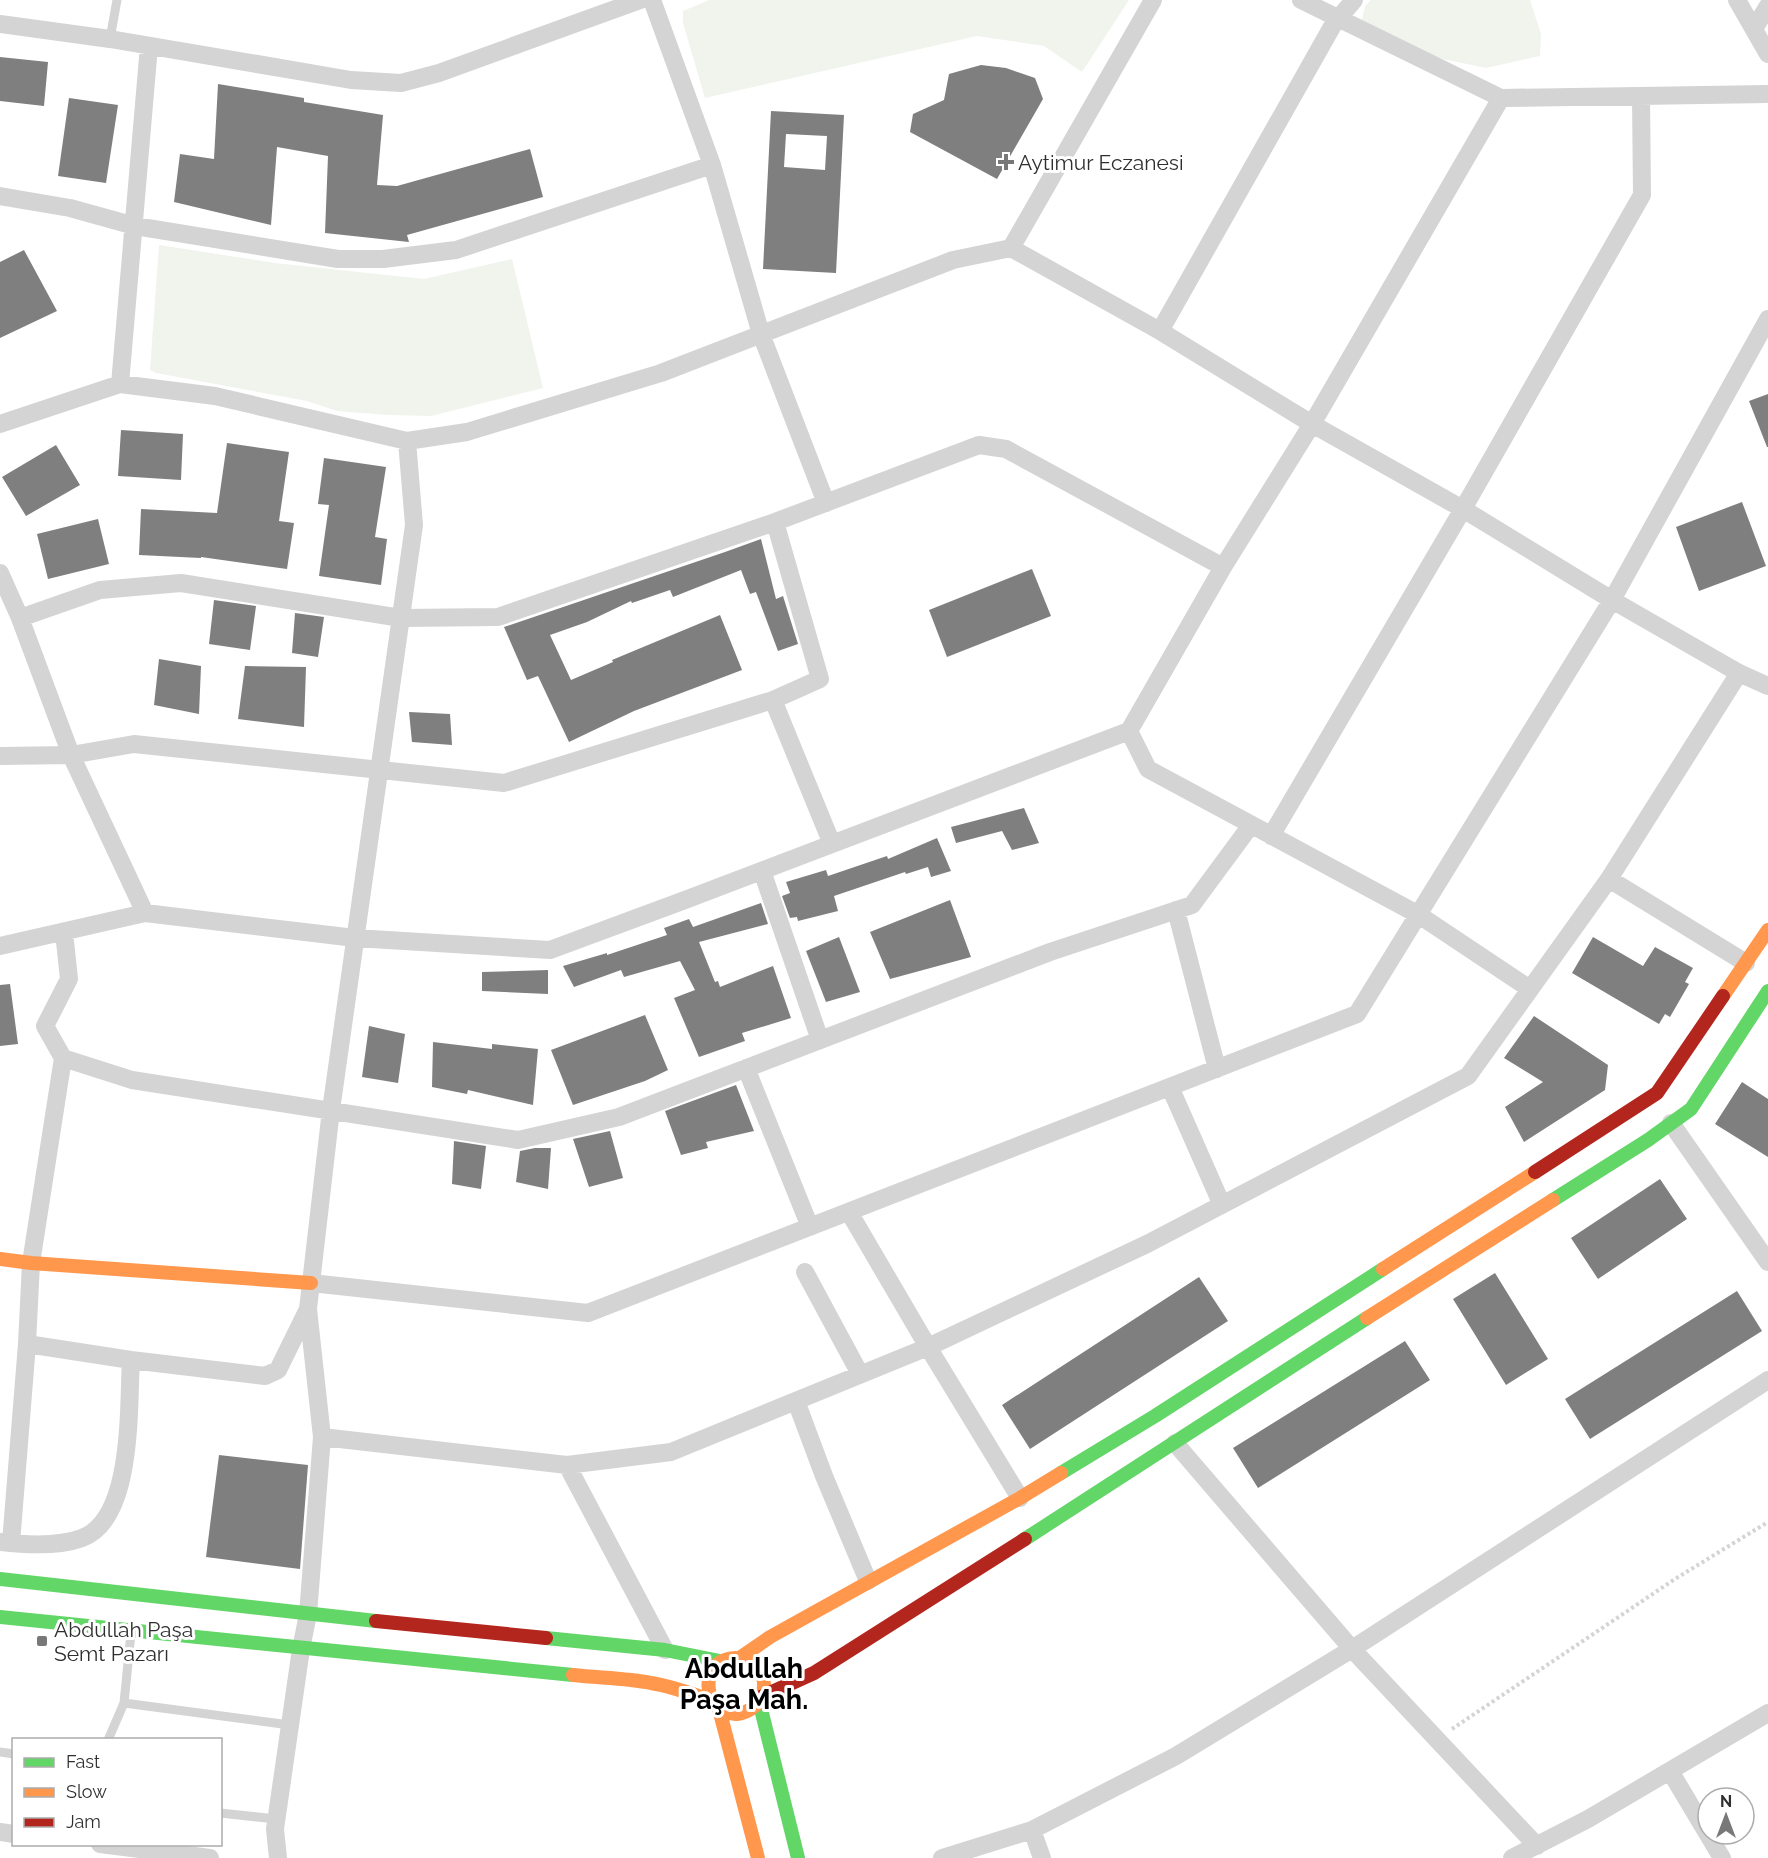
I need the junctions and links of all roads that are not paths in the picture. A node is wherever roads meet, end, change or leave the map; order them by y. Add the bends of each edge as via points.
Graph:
1 (117, 0) edge
2 (640, 0) edge
3 (652, 0) edge
4 (1153, 0) edge
5 (1301, 0) edge
6 (1354, 0) edge
7 (1737, 0) edge
8 (1768, 6) edge
9 (1339, 18) junction
10 (0, 24) edge
11 (1754, 29) junction
12 (110, 39) junction
13 (148, 46) junction
14 (1768, 54) edge
15 (1768, 94) edge
16 (1641, 96) junction
17 (1501, 98) junction
18 (712, 165) junction
19 (0, 196) edge
20 (135, 226) junction
21 (1011, 248) junction
22 (1768, 319) edge
23 (1160, 331) junction
24 (761, 334) junction
25 (120, 384) junction
26 (0, 424) edge
27 (1312, 424) junction
28 (407, 441) junction
29 (826, 503) junction
30 (1463, 509) junction
31 (775, 522) junction
32 (1223, 567) junction
33 (0, 573) edge
34 (1612, 600) junction
35 (20, 618) junction
36 (401, 618) junction
37 (1739, 673) junction
38 (1768, 686) edge
39 (773, 700) junction
40 (1129, 731) junction
41 (71, 755) junction
42 (0, 756) edge
43 (379, 770) junction
44 (1251, 825) junction
45 (1271, 836) junction
46 (832, 844) junction
47 (762, 871) junction
48 (1609, 879) junction
49 (1176, 910) junction
50 (145, 913) junction
51 (1419, 915) junction
52 (1768, 930) edge
53 (64, 932) junction
54 (355, 938) junction
55 (0, 946) edge
56 (1746, 963) junction
57 (1530, 989) junction
58 (1768, 991) edge
59 (820, 1040) junction
60 (63, 1059) junction
61 (746, 1068) junction
62 (1217, 1069) junction
63 (1170, 1087) junction
64 (331, 1110) junction
65 (1671, 1123) junction
66 (1222, 1205) junction
67 (849, 1212) junction
68 (810, 1227) junction
69 (0, 1259) edge
70 (1768, 1262) edge
71 (32, 1263) junction
72 (805, 1272) dead end
73 (311, 1283) junction
74 (308, 1309) junction
75 (27, 1344) junction
76 (928, 1347) junction
77 (131, 1360) junction
78 (860, 1374) junction
79 (1768, 1380) edge
80 (796, 1401) junction
81 (322, 1437) junction
82 (1175, 1443) junction
83 (567, 1465) junction
84 (1020, 1498) junction
85 (5, 1543) edge
86 (0, 1579) edge
87 (868, 1581) junction
88 (308, 1614) junction
89 (0, 1617) edge
90 (131, 1631) junction
91 (301, 1649) junction
92 (1352, 1649) junction
93 (665, 1650) junction
94 (741, 1657) junction
95 (720, 1661) junction
96 (760, 1699) junction
97 (124, 1703) junction
98 (715, 1705) junction
99 (1768, 1713) edge
100 (290, 1725) junction
101 (109, 1738) edge
102 (1670, 1771) junction
103 (222, 1813) edge
104 (276, 1819) junction
105 (1032, 1830) junction
106 (108, 1846) edge
107 (1537, 1846) junction
108 (210, 1858) edge
109 (278, 1858) edge
110 (758, 1858) edge
111 (798, 1858) edge
112 (942, 1858) edge
113 (1042, 1858) edge
114 (1512, 1858) edge
115 (1722, 1858) edge

1 - 12 lane
2 - 13 street via 439,73 401,83 351,81
3 - 18 street
4 - 21 street
5 - 9 street
6 - 9 street
7 - 11 street
8 - 11 street
9 - 17 street
9 - 23 street
10 - 12 street
11 - 14 street
12 - 13 street
13 - 20 street
15 - 16 street
16 - 17 street
16 - 30 street via 1642,195
17 - 27 street
18 - 20 street via 456,250 383,259 338,259
18 - 24 street
19 - 20 street via 70,208
20 - 25 street
21 - 23 street
21 - 24 street via 953,260
22 - 34 street
23 - 27 street
24 - 28 street via 661,373 468,432
24 - 29 street
25 - 26 street
25 - 28 street via 215,396
27 - 30 street
27 - 32 street
28 - 36 street via 414,525
29 - 31 street
29 - 32 street via 980,445 1006,449
30 - 34 street
30 - 45 street
31 - 36 street via 498,617
31 - 39 street via 820,680
32 - 40 street
33 - 35 street
34 - 37 street
34 - 51 street
35 - 36 street via 100,590 182,583
35 - 41 street
36 - 43 street
37 - 38 street
37 - 48 street
39 - 43 street via 504,783
39 - 46 street
40 - 44 street via 1148,769
40 - 46 street
41 - 42 street
41 - 43 street via 134,744
41 - 50 street
43 - 54 street
44 - 45 street
44 - 49 street via 1192,905
45 - 51 street
46 - 47 street
47 - 54 street via 550,950
47 - 59 street
48 - 56 street
48 - 57 street
49 - 59 street via 1050,952
49 - 62 street
50 - 53 street
50 - 54 street
51 - 57 street
51 - 62 street via 1357,1014
52 - 56 main road
53 - 55 street
53 - 60 street via 69,979 45,1026
54 - 64 street
56 - 84 main road via 1657,1093 1155,1416
57 - 66 street via 1468,1076
58 - 65 main road via 1691,1108
59 - 61 street
60 - 64 street via 132,1080
60 - 71 street
61 - 64 street via 619,1117 518,1140
61 - 68 street
62 - 63 street
63 - 66 street
63 - 67 street
64 - 73 street
65 - 70 street
65 - 82 main road
66 - 76 street
67 - 68 street
67 - 76 street
68 - 73 street via 588,1313
69 - 71 main road
71 - 73 main road
71 - 75 street
72 - 78 street
73 - 74 street
74 - 77 street via 278,1370 265,1376
74 - 81 street
75 - 77 street
75 - 85 street
76 - 78 street
76 - 84 street
77 - 85 street via 122,1480 114,1506 100,1528 83,1538 54,1544
78 - 80 street
79 - 92 street
80 - 83 street via 671,1452
80 - 87 street
81 - 83 street
81 - 88 street
82 - 92 street
82 - 96 main road via 814,1673
83 - 93 street
84 - 87 main road
86 - 88 main road
87 - 94 main road
88 - 91 street
88 - 93 main road
89 - 90 main road
90 - 91 main road
90 - 97 lane
91 - 98 main road via 651,1683
91 - 100 street
92 - 105 street via 1176,1756
92 - 107 street
93 - 95 main road
94 - 95 main road
94 - 96 main road via 760,1670 764,1691
95 - 98 main road via 707,1680 707,1691
96 - 98 main road via 741,1713 730,1713
96 - 111 main road
97 - 100 lane
97 - 101 lane
98 - 110 main road
99 - 102 street
100 - 104 street
102 - 107 street
102 - 115 street
103 - 104 lane
104 - 109 street
105 - 112 street
105 - 113 street
106 - 108 street
107 - 114 street

